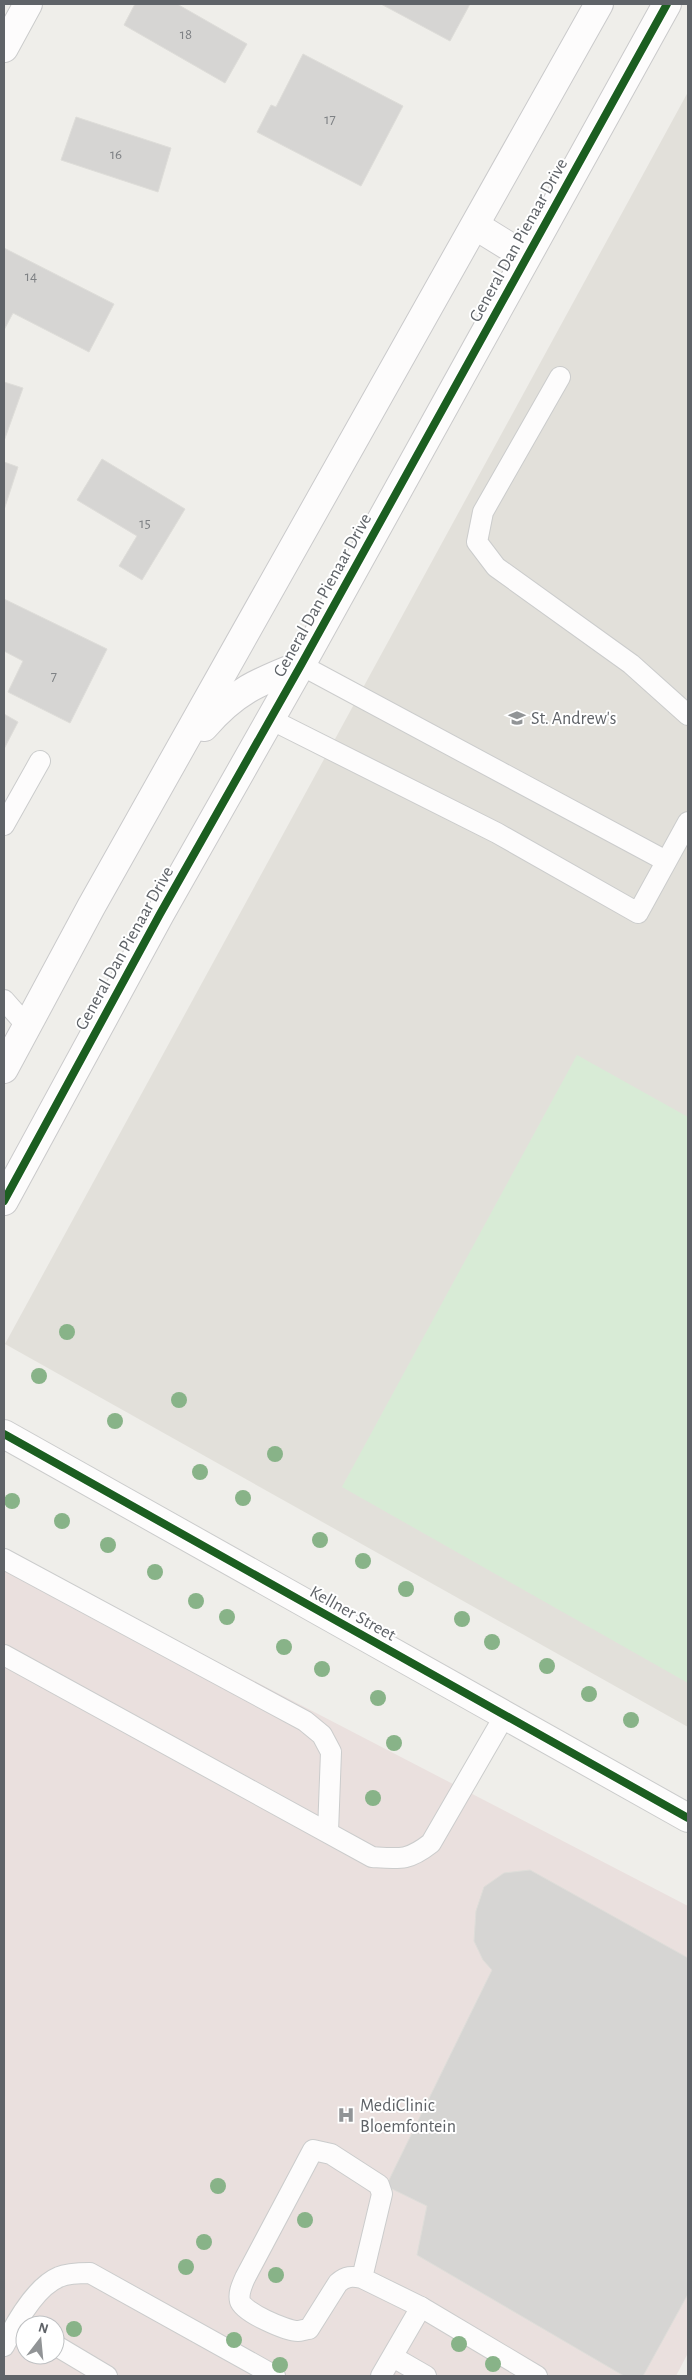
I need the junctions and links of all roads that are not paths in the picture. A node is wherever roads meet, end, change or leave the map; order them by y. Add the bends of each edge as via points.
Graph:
1 (28, 4) edge
2 (599, 4) edge
3 (667, 4) edge
4 (4, 48) edge
5 (476, 226) junction
6 (526, 257) junction
7 (560, 376) dead end
8 (301, 665) junction
9 (688, 715) edge
10 (270, 719) junction
11 (40, 761) dead end
12 (167, 772) junction
13 (688, 822) edge
14 (4, 825) edge
15 (666, 861) junction
16 (4, 1000) edge
17 (27, 1026) junction
18 (4, 1069) edge
19 (4, 1200) edge
20 (4, 1434) edge
21 (4, 1559) edge
22 (4, 1655) edge
23 (505, 1715) junction
24 (688, 1818) edge
25 (328, 1832) junction
26 (362, 2278) junction
27 (421, 2308) junction
28 (26, 2315) edge
29 (15, 2331) edge
30 (4, 2346) edge
31 (65, 2351) edge
32 (392, 2356) junction
33 (107, 2376) edge
34 (275, 2376) edge
35 (381, 2376) edge
36 (426, 2376) edge
37 (537, 2376) edge

1 - 4 street
2 - 5 street
3 - 6 street, General Dan Pienaar Drive
5 - 6 street
5 - 12 street
6 - 8 street, General Dan Pienaar Drive
7 - 9 lane via 483,512 477,542 496,567 631,664
8 - 10 street, General Dan Pienaar Drive
8 - 12 street via 257,682 222,706
8 - 15 lane
10 - 15 lane via 497,833 638,913
10 - 19 street, General Dan Pienaar Drive
11 - 14 lane
12 - 17 street
13 - 15 lane
16 - 17 lane
17 - 18 street
20 - 23 street, Kellner Street
21 - 25 lane via 305,1721 322,1735 331,1752
22 - 25 lane
23 - 24 street, Kellner Street
23 - 25 lane via 431,1842 416,1855 400,1859 372,1857
26 - 26 lane via 382,2194 379,2185 331,2154 313,2150 244,2278 239,2290 240,2300 244,2309 288,2330 309,2329 344,2277
26 - 27 lane
27 - 32 lane
27 - 37 lane
28 - 34 lane via 45,2286 59,2277 90,2273
29 - 30 lane
31 - 33 lane
32 - 35 lane
32 - 36 lane

